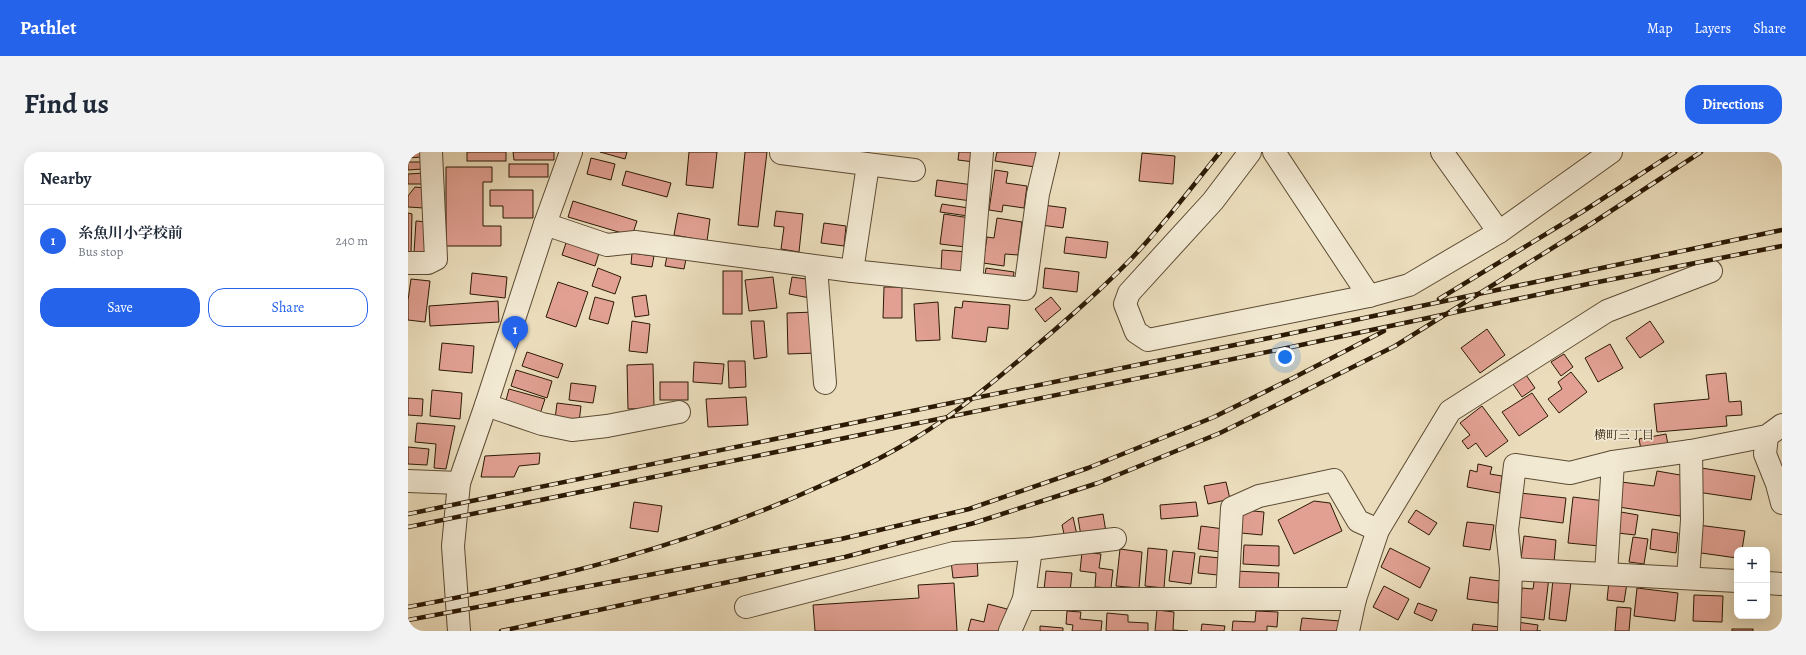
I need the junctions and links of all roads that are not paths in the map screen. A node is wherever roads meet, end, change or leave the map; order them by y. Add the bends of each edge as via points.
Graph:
1 (431, 152) edge
2 (571, 152) edge
3 (982, 152) edge
4 (1048, 152) edge
5 (1250, 152) edge
6 (1274, 152) edge
7 (1442, 152) edge
8 (1612, 152) edge
9 (781, 153) edge
10 (868, 165) junction
11 (914, 170) dead end
12 (545, 224) junction
13 (1499, 232) junction
14 (408, 263) edge
15 (816, 267) junction
16 (852, 271) junction
17 (1711, 271) dead end
18 (971, 283) junction
19 (1369, 296) junction
20 (825, 383) dead end
21 (486, 405) junction
22 (679, 412) dead end
23 (1775, 431) edge
24 (1690, 451) junction
25 (1613, 462) junction
26 (408, 481) edge
27 (459, 483) junction
28 (1782, 503) edge
29 (1378, 530) junction
30 (1115, 539) dead end
31 (1031, 549) junction
32 (1512, 569) junction
33 (1606, 573) junction
34 (1688, 578) junction
35 (1734, 581) edge
36 (1770, 583) edge
37 (1782, 584) edge
38 (1024, 599) junction
39 (1227, 599) junction
40 (1355, 599) junction
41 (746, 607) dead end
42 (459, 631) edge
43 (1010, 631) edge
44 (1348, 631) edge
45 (1509, 631) edge

1 - 14 street via 436,259 428,263
2 - 12 street
3 - 18 street
4 - 18 street via 1038,194 1025,289
5 - 19 street via 1213,201 1129,293 1125,304 1136,332 1148,340
6 - 19 street
7 - 13 street
8 - 13 street
9 - 10 street
10 - 11 street
10 - 16 street
12 - 15 street via 607,245 635,242
12 - 21 street
13 - 19 street via 1409,285
15 - 16 street
15 - 20 street
16 - 18 street
17 - 29 street via 1607,311 1450,411
21 - 22 street via 542,424 572,430
21 - 27 street
23 - 24 street
23 - 28 street via 1765,454
24 - 25 street
24 - 34 street via 1692,520
25 - 32 street via 1570,472 1515,465 1507,530
25 - 33 street
26 - 27 street
27 - 42 street via 453,546
29 - 39 street via 1358,521 1334,480 1259,496 1232,508
29 - 40 street
30 - 31 street
31 - 38 street
31 - 41 street via 954,553
32 - 33 street
32 - 45 street
33 - 34 street
34 - 35 street
36 - 37 street
38 - 39 street
38 - 43 street
39 - 40 street
40 - 44 street

